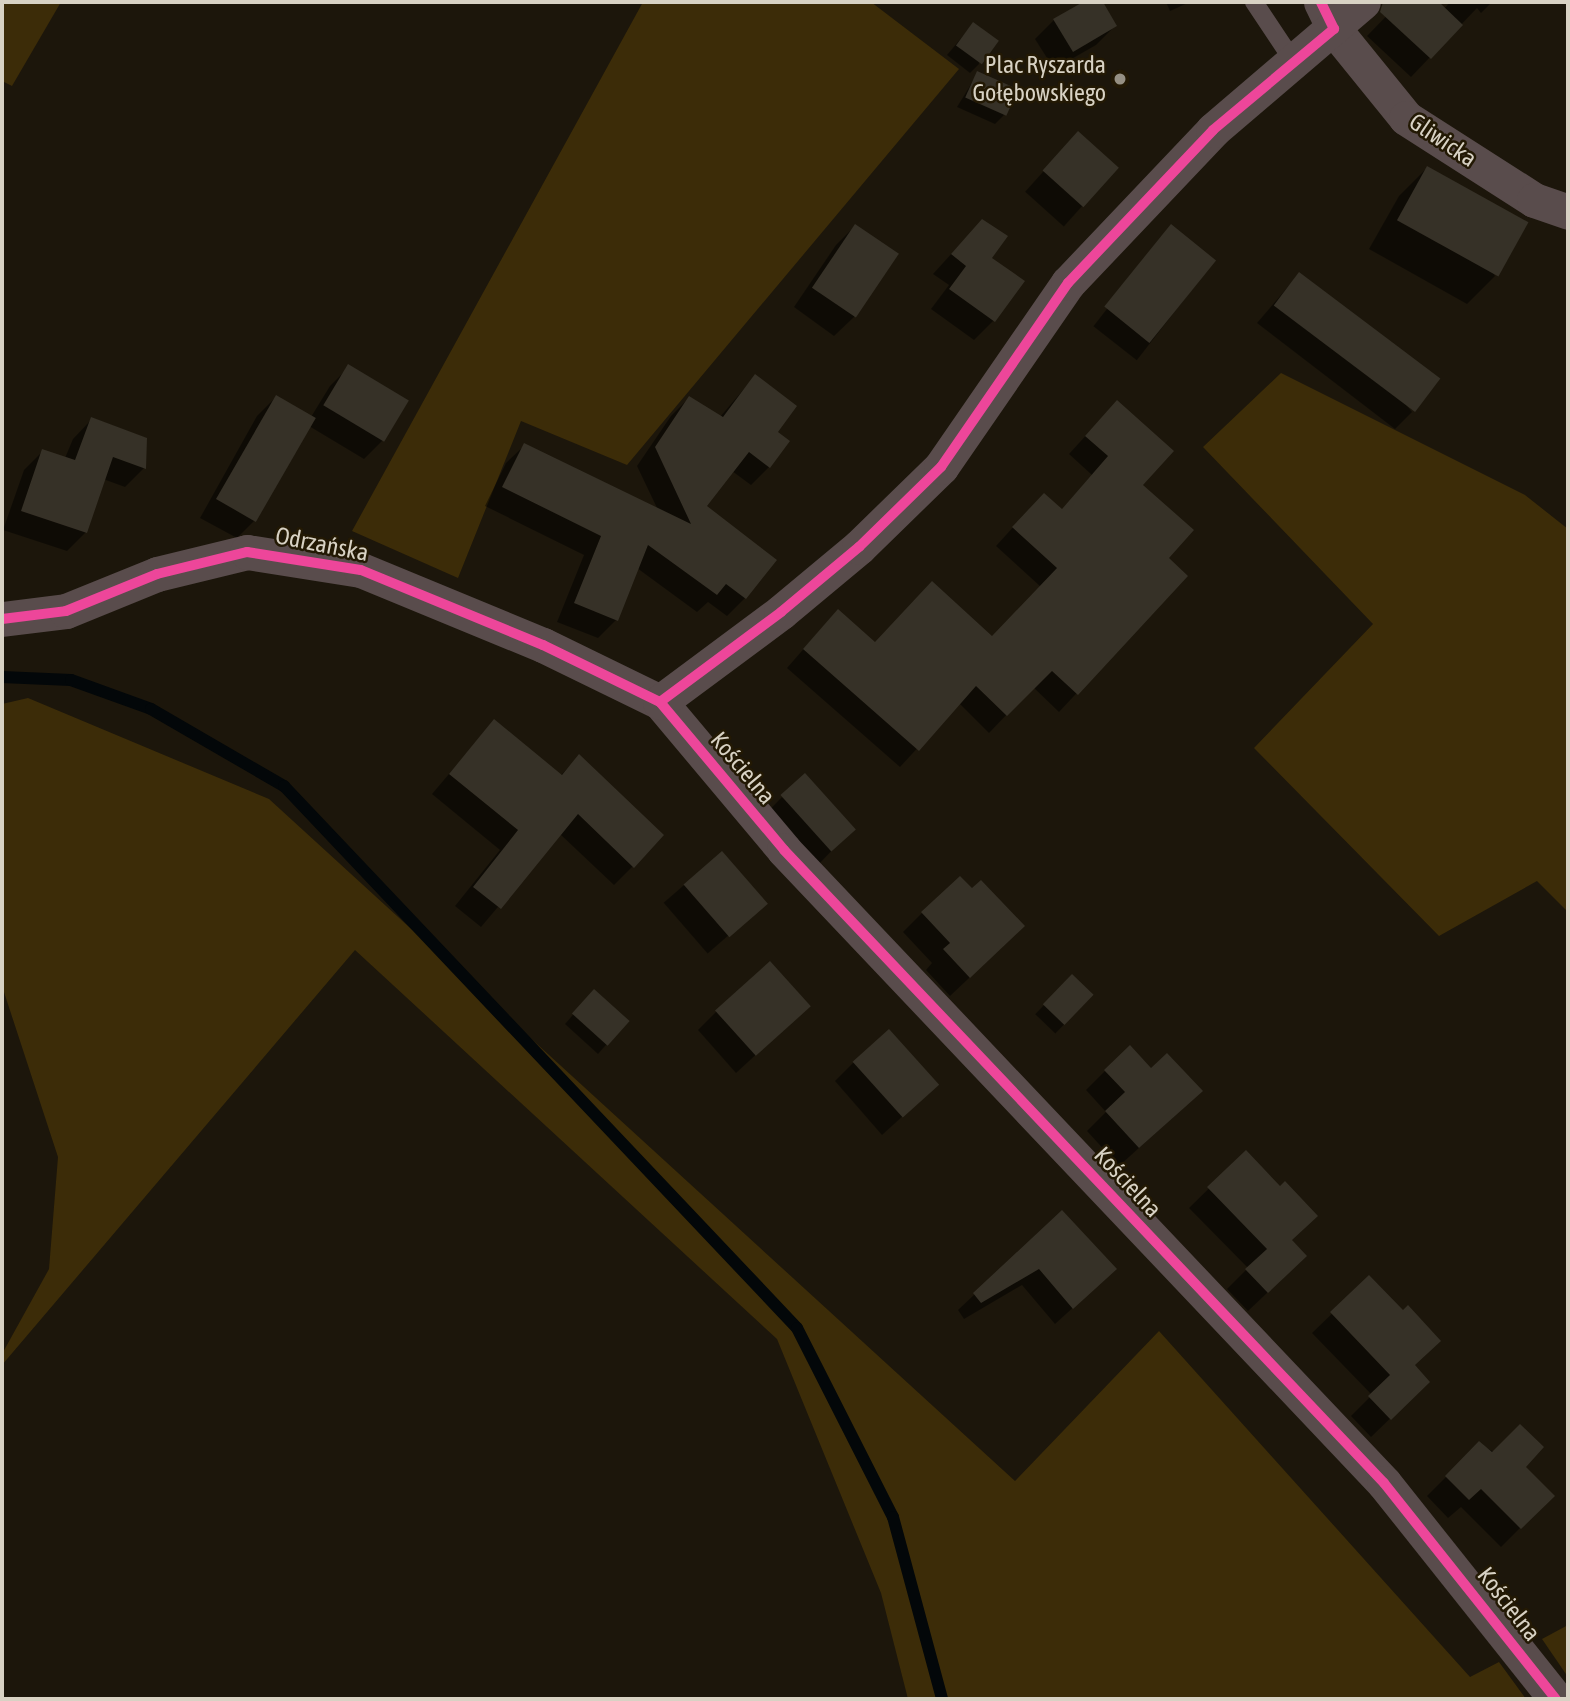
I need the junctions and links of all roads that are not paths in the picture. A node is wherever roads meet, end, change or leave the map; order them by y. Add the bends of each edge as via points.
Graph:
1 (1254, 2) edge
2 (1363, 2) edge
3 (1328, 15) edge
4 (1294, 62) junction
5 (1568, 212) edge
6 (2, 619) edge
7 (660, 702) junction
8 (1556, 1699) edge

1 - 4 lane
2 - 3 street
3 - 4 street
3 - 5 street, Gliwicka via 1406,118 1534,200
4 - 7 street via 1213,130 1068,283 941,467 790,604
6 - 7 street, Odrzańska via 66,611 157,574 247,552 361,570 543,645
7 - 8 street, Kościelna via 784,850 1384,1483

